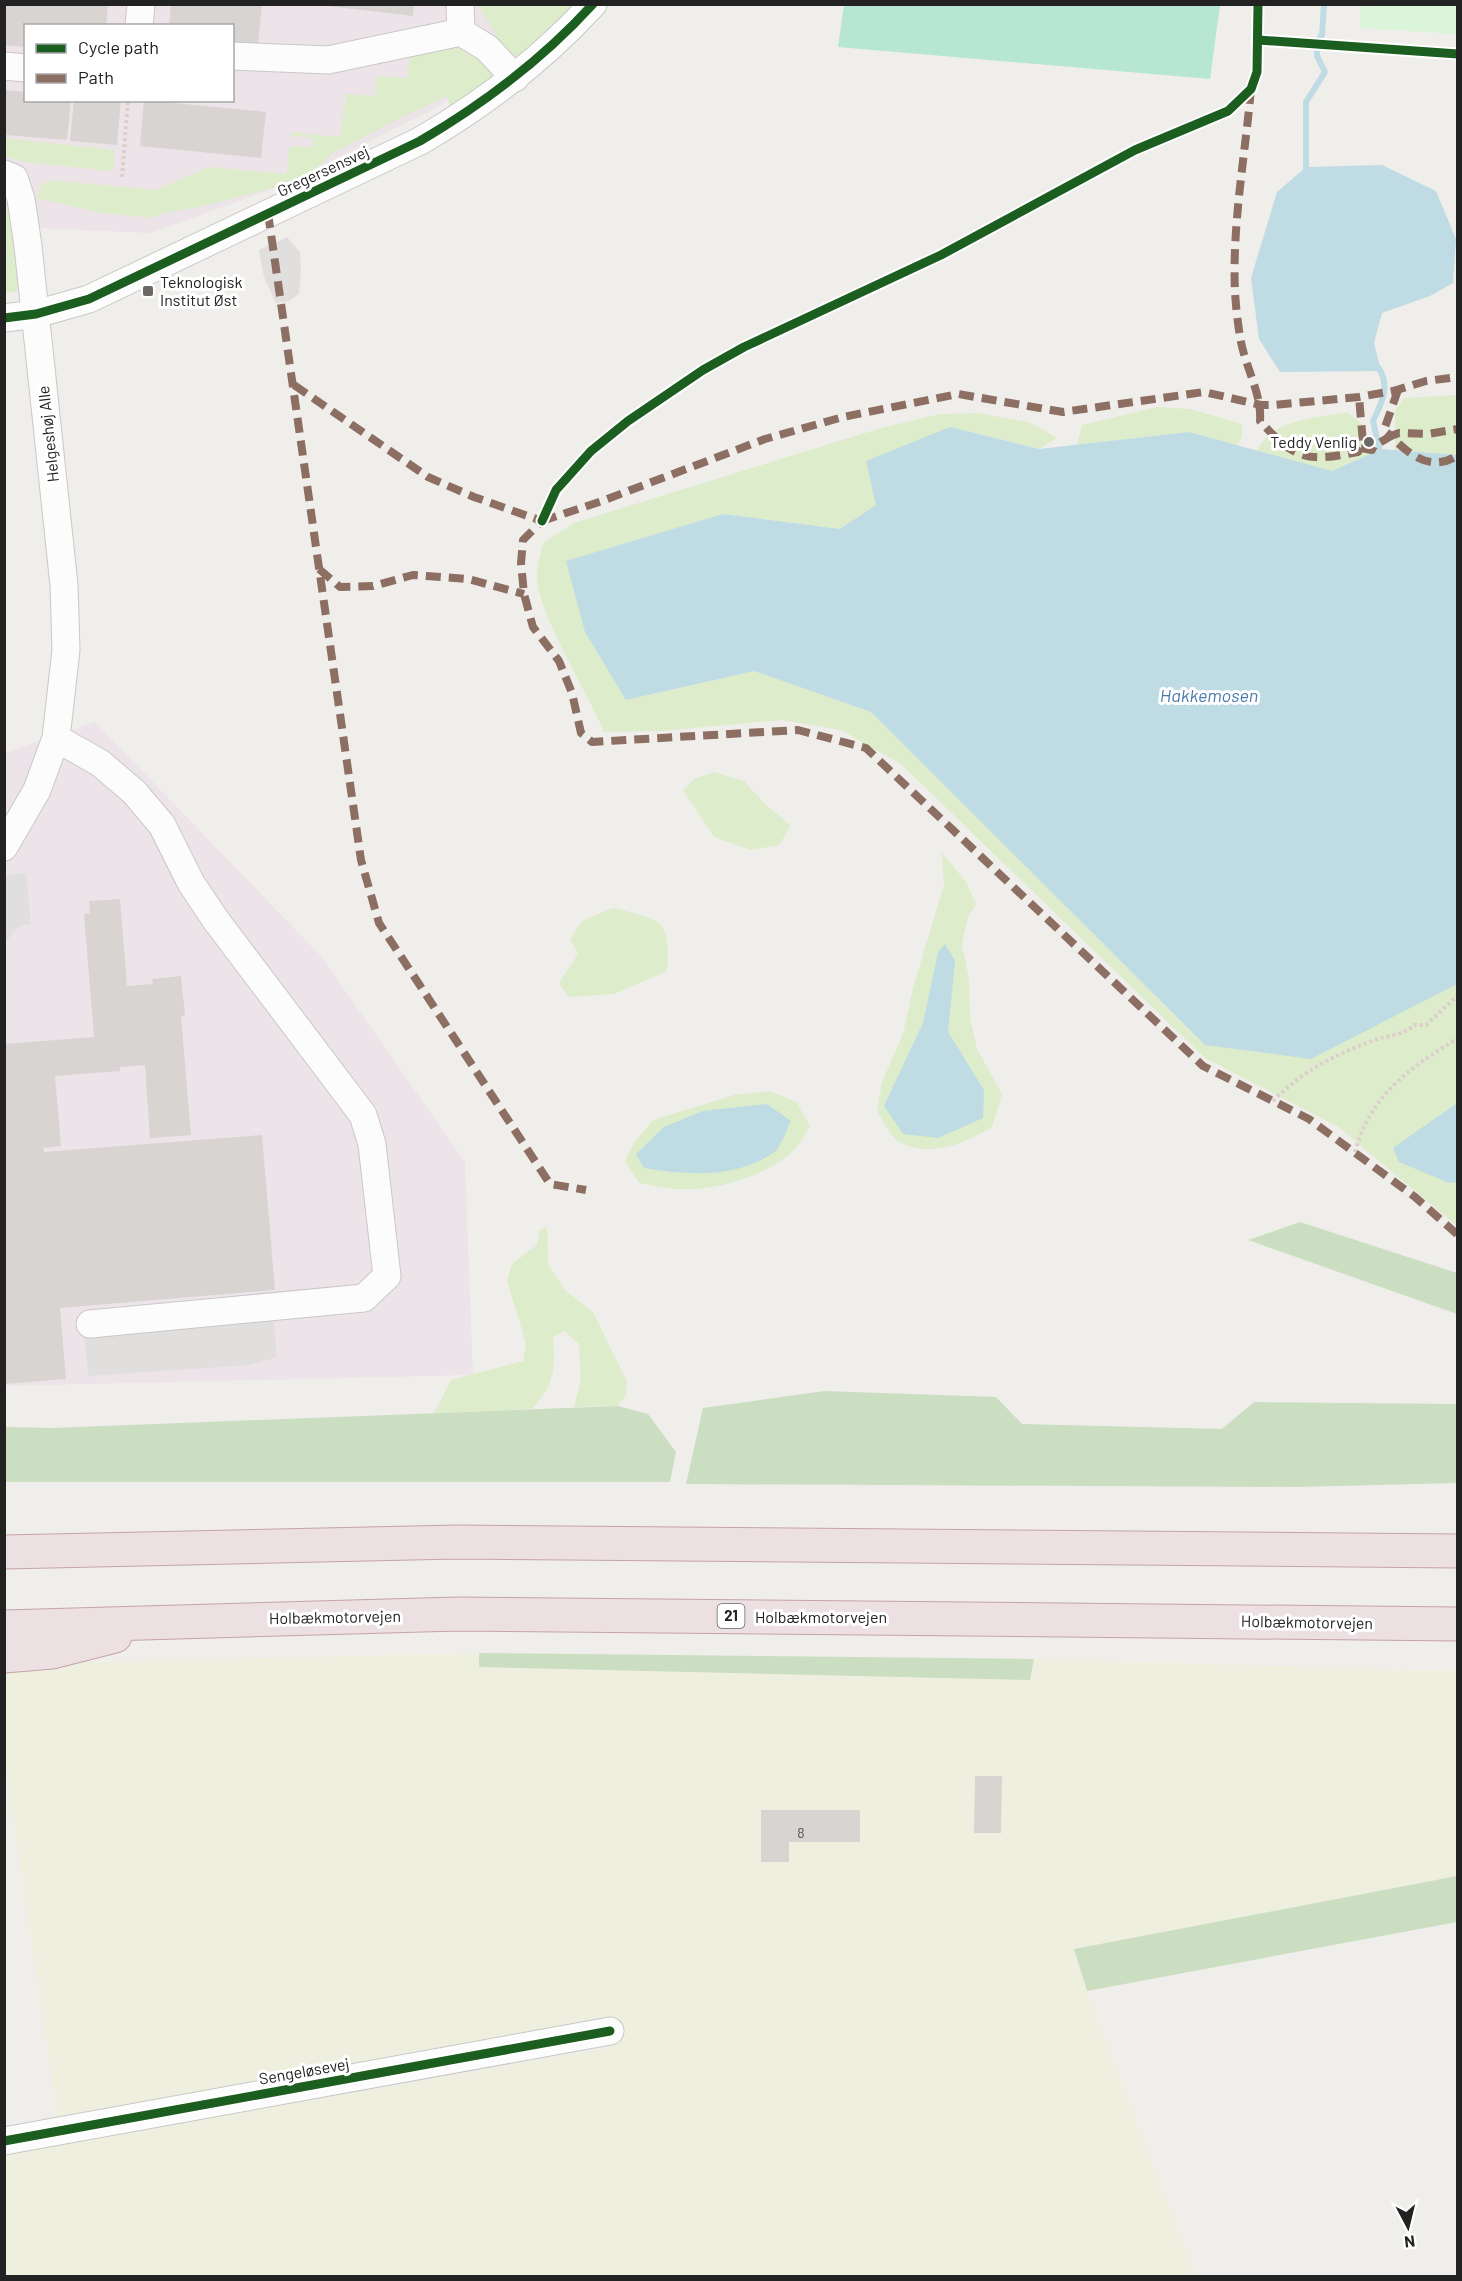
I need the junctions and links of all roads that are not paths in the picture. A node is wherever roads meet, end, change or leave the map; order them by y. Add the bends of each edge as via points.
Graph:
1 (141, 4) edge
2 (460, 4) edge
3 (593, 4) edge
4 (139, 24) edge
5 (461, 32) junction
6 (234, 56) edge
7 (4, 66) edge
8 (24, 68) edge
9 (515, 78) junction
10 (4, 174) edge
11 (36, 314) junction
12 (4, 318) edge
13 (56, 738) junction
14 (4, 847) edge
15 (90, 1324) dead end
16 (1458, 1551) edge
17 (4, 1552) edge
18 (177, 1620) junction
19 (1458, 1624) edge
20 (4, 1627) edge
21 (4, 1656) edge
22 (610, 2031) dead end
23 (4, 2141) edge

1 - 4 street
2 - 5 street
3 - 9 street, Gregersensvej via 567,33
5 - 6 street via 328,60
5 - 9 street via 487,48
7 - 8 street
9 - 11 street, Gregersensvej via 468,113 420,141 133,280 89,299
10 - 11 street via 14,178 21,199
11 - 12 street
11 - 13 street, Helgeshøj Alle via 64,585 66,650
13 - 14 street, Helgeshøj Alle via 37,790
13 - 15 street via 109,771 134,792 162,825 191,883 215,919 363,1115 372,1144 387,1276 364,1298
16 - 17 highway via 457,1542
18 - 19 highway, Holbækmotorvejen / 21 via 470,1614
18 - 20 highway, Holbækmotorvejen / 21
18 - 21 highway via 52,1652
22 - 23 street, Sengeløsevej

